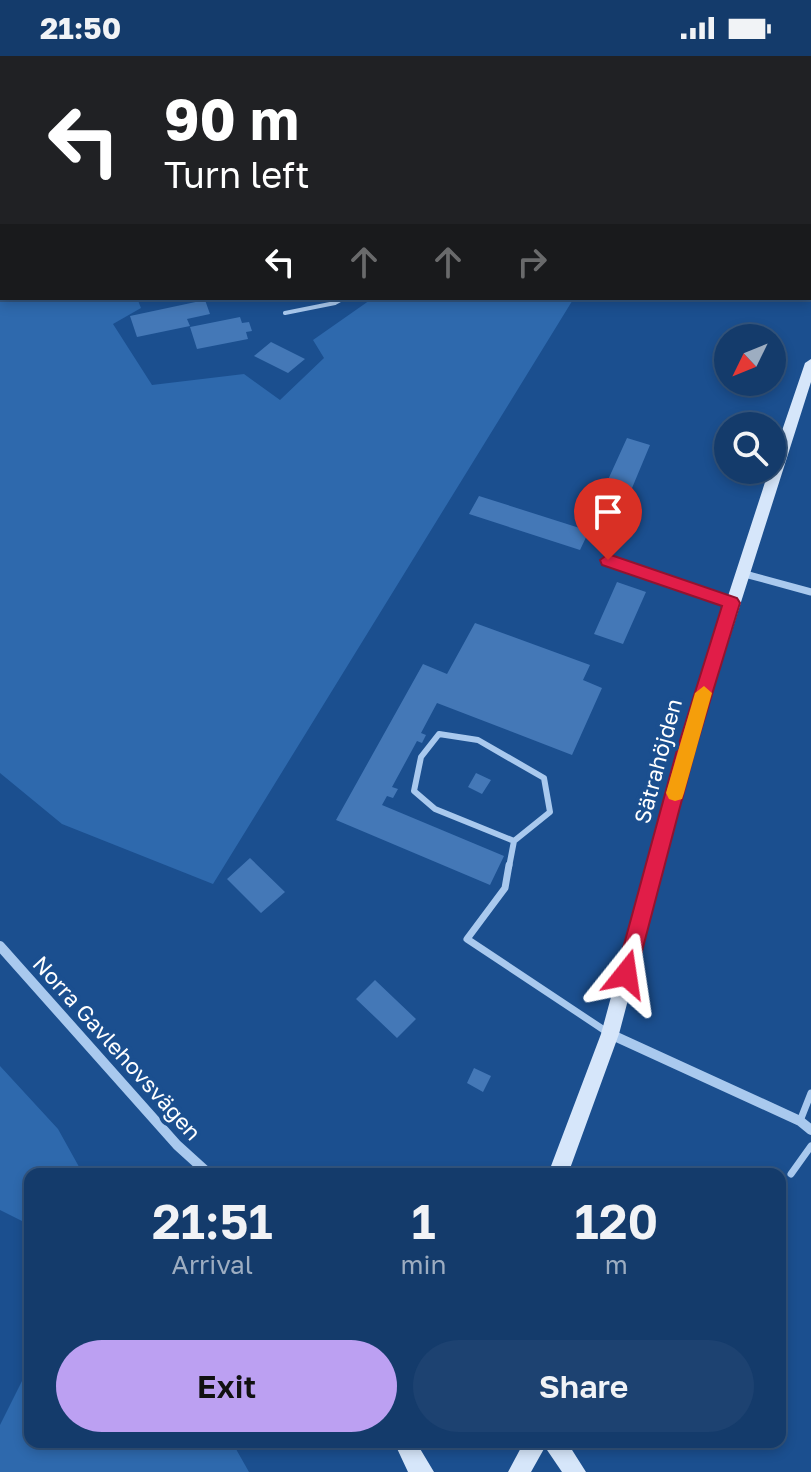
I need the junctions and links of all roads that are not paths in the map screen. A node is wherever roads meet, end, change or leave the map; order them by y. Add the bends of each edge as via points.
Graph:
1 (340, 300) edge
2 (285, 313) dead end
3 (811, 363) edge
4 (608, 560) dead end
5 (741, 573) junction
6 (811, 592) edge
7 (731, 603) junction
8 (514, 841) junction
9 (0, 946) edge
10 (610, 1034) junction
11 (811, 1093) edge
12 (800, 1121) junction
13 (811, 1130) edge
14 (811, 1146) edge
15 (202, 1168) edge
16 (560, 1168) edge
17 (791, 1174) dead end
18 (407, 1448) edge
19 (533, 1448) edge
20 (558, 1448) edge
21 (423, 1472) edge
22 (519, 1472) edge
23 (575, 1472) edge

1 - 2 lane
3 - 5 street, Sätrahöjden
4 - 7 lane
5 - 6 street
5 - 7 street, Sätrahöjden
7 - 10 street, Sätrahöjden
8 - 8 lane via 435,809 414,791 421,757 439,734 478,740 544,778 550,812
8 - 10 lane via 505,888 467,939
9 - 15 street, Norra Gavlehovsvägen
10 - 12 street
10 - 16 street, Sätrahöjden
11 - 12 lane
12 - 13 street
14 - 17 lane
18 - 21 street
19 - 22 street
20 - 23 street

